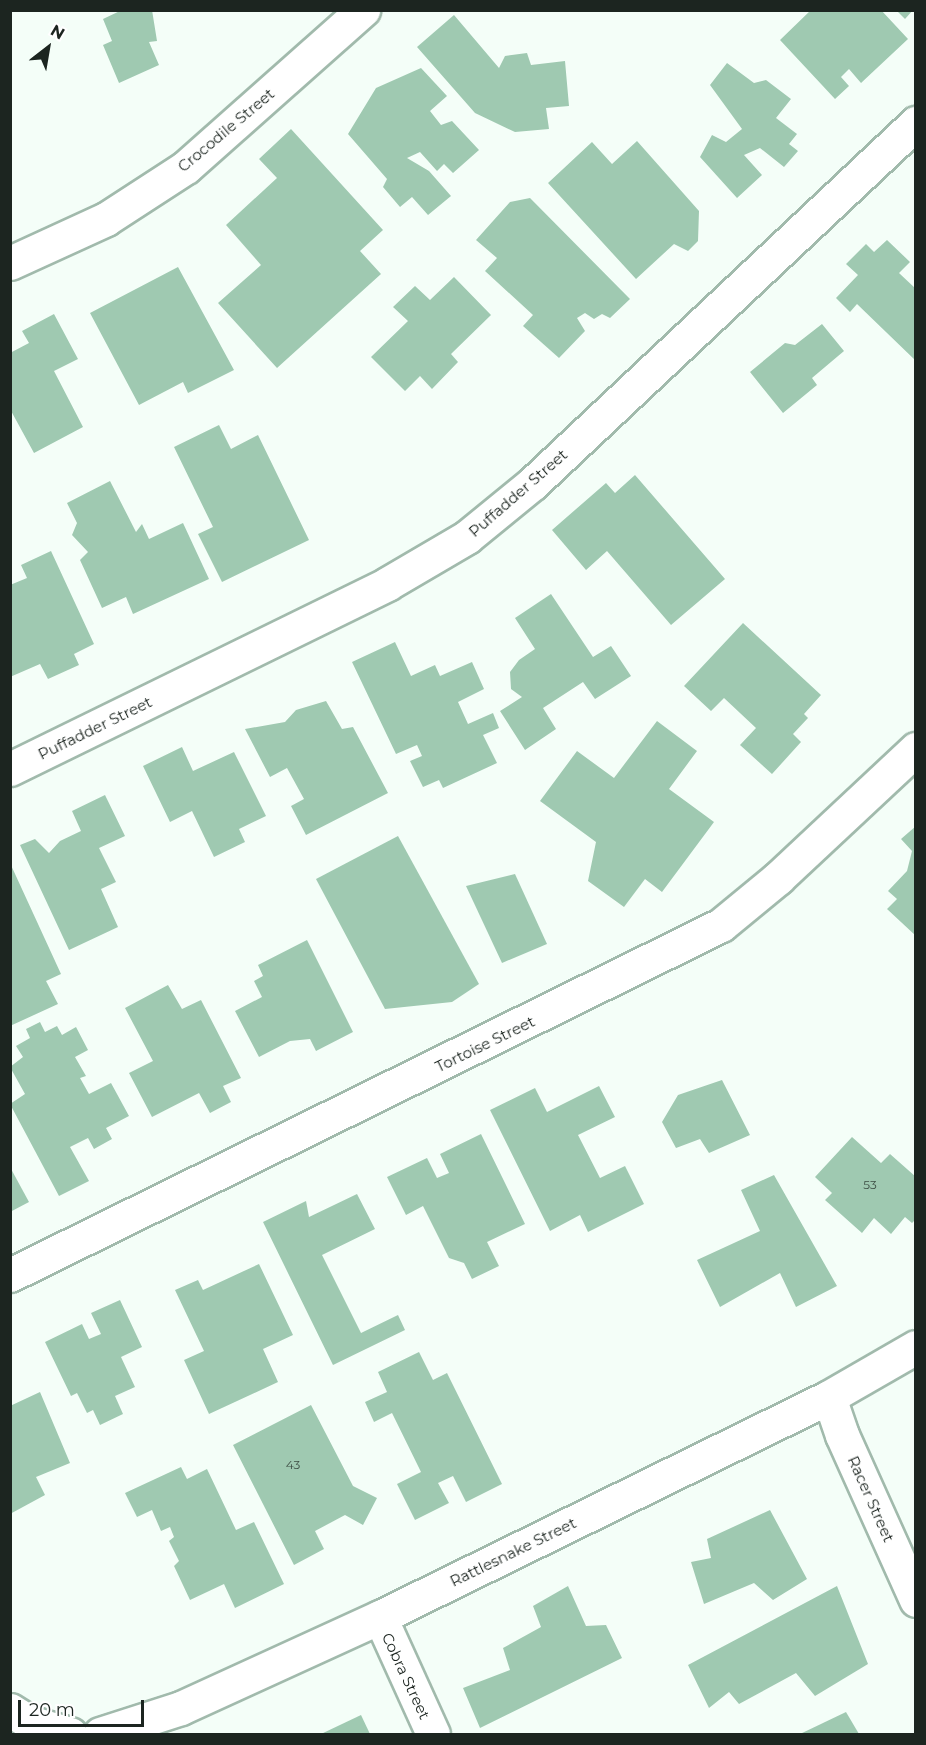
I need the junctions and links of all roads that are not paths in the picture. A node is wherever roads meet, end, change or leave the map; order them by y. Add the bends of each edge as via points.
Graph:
1 (363, 10) edge
2 (915, 123) edge
3 (10, 263) edge
4 (915, 749) edge
5 (10, 769) edge
6 (10, 1275) edge
7 (915, 1347) edge
8 (829, 1397) junction
9 (915, 1600) edge
10 (380, 1617) junction
11 (10, 1710) edge
12 (70, 1734) edge
13 (100, 1734) edge
14 (433, 1734) edge

1 - 3 street, Crocodile Street via 186,166 106,219
2 - 5 street, Puffadder Street via 533,483 466,537 387,584
4 - 6 street, Tortoise Street via 778,878 721,925
7 - 8 street, Rattlesnake Street
8 - 9 street, Racer Street
8 - 10 street, Rattlesnake Street
10 - 13 street, Rattlesnake Street via 181,1708
10 - 14 street, Cobra Street
11 - 12 street via 29,1722

